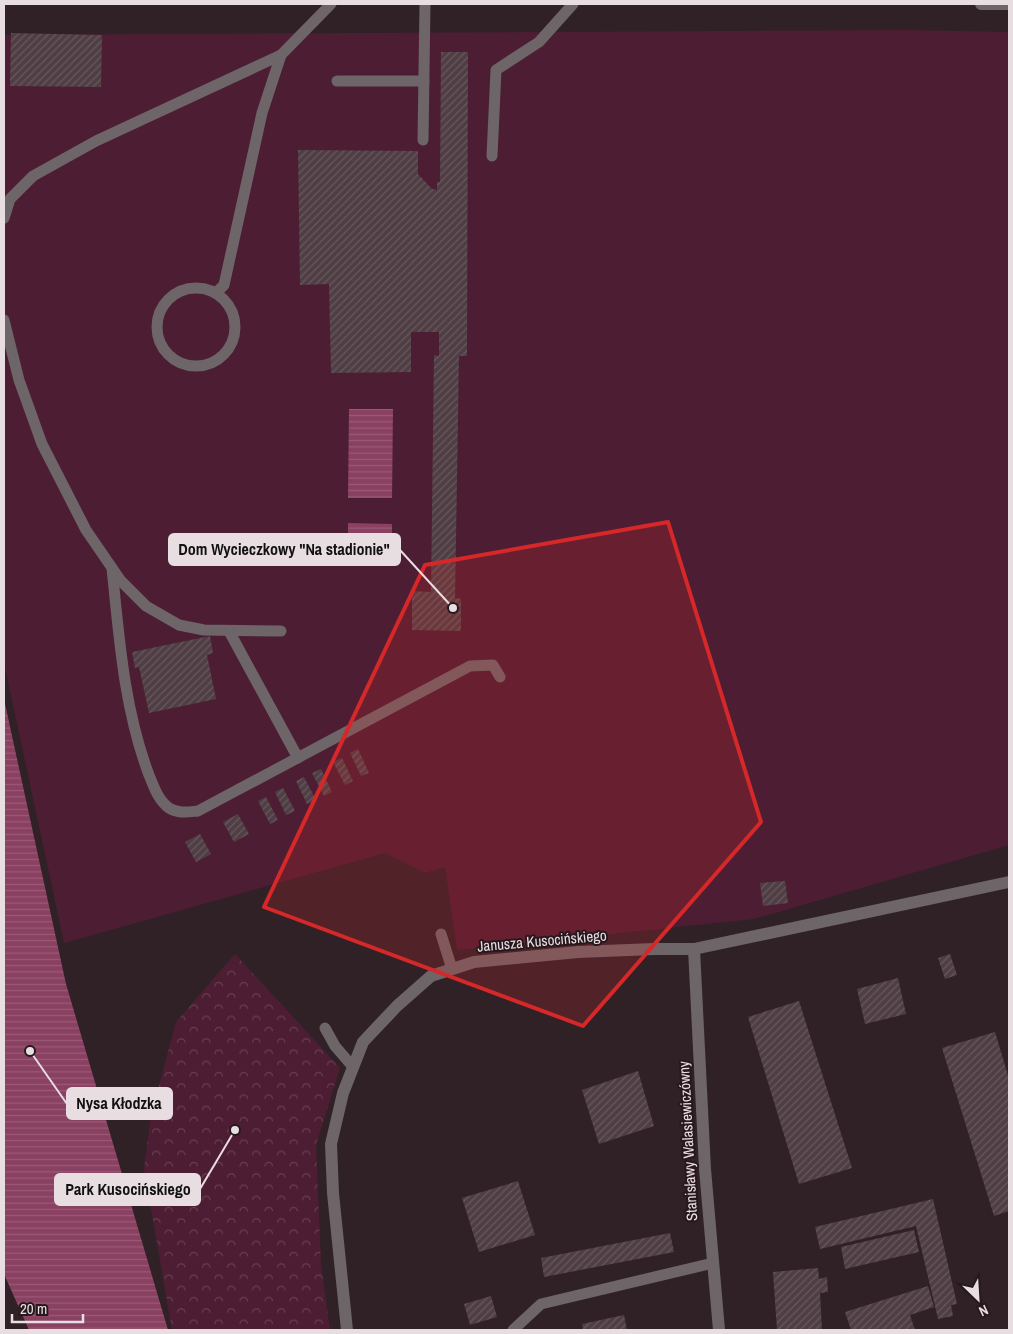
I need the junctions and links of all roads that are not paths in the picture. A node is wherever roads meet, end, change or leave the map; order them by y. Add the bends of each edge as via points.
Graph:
1 (331, 4) edge
2 (425, 4) edge
3 (572, 4) edge
4 (981, 4) edge
5 (1009, 4) edge
6 (281, 56) junction
7 (337, 81) dead end
8 (424, 81) junction
9 (423, 140) dead end
10 (492, 156) dead end
11 (4, 218) edge
12 (216, 293) junction
13 (4, 320) edge
14 (112, 568) junction
15 (229, 630) junction
16 (282, 631) dead end
17 (500, 677) dead end
18 (298, 758) junction
19 (1009, 882) edge
20 (441, 934) dead end
21 (694, 949) junction
22 (452, 969) junction
23 (326, 1028) dead end
24 (353, 1066) junction
25 (713, 1263) junction
26 (347, 1330) edge
27 (514, 1330) edge
28 (719, 1330) edge

1 - 6 lane
2 - 8 lane
3 - 10 lane via 539,42 496,70
4 - 5 street
6 - 11 lane via 96,141 33,176 10,199
6 - 12 lane via 262,113 224,285
7 - 8 lane
8 - 9 lane
12 - 12 lane via 206,289 184,290 166,302 160,312 157,322 159,340 168,355 177,362 188,366 211,364 228,350 233,341 234,319 225,300
13 - 14 lane via 19,380 42,444 86,530
14 - 15 lane via 146,606 179,625
14 - 18 lane via 124,675 140,752 157,795 168,807 180,813 198,811
15 - 16 lane
15 - 18 lane
17 - 18 lane via 493,665 470,666
19 - 21 street, Janusza Kusocińskiego
20 - 22 lane
21 - 22 street, Janusza Kusocińskiego via 578,952 474,962
21 - 25 street, Stanisławy Walasiewiczówny via 704,1169
22 - 24 street, Janusza Kusocińskiego via 431,976 398,1006 363,1042
23 - 24 lane via 335,1046
24 - 26 street, Janusza Kusocińskiego via 331,1144
25 - 27 lane via 541,1304
25 - 28 street, Stanisławy Walasiewiczówny

